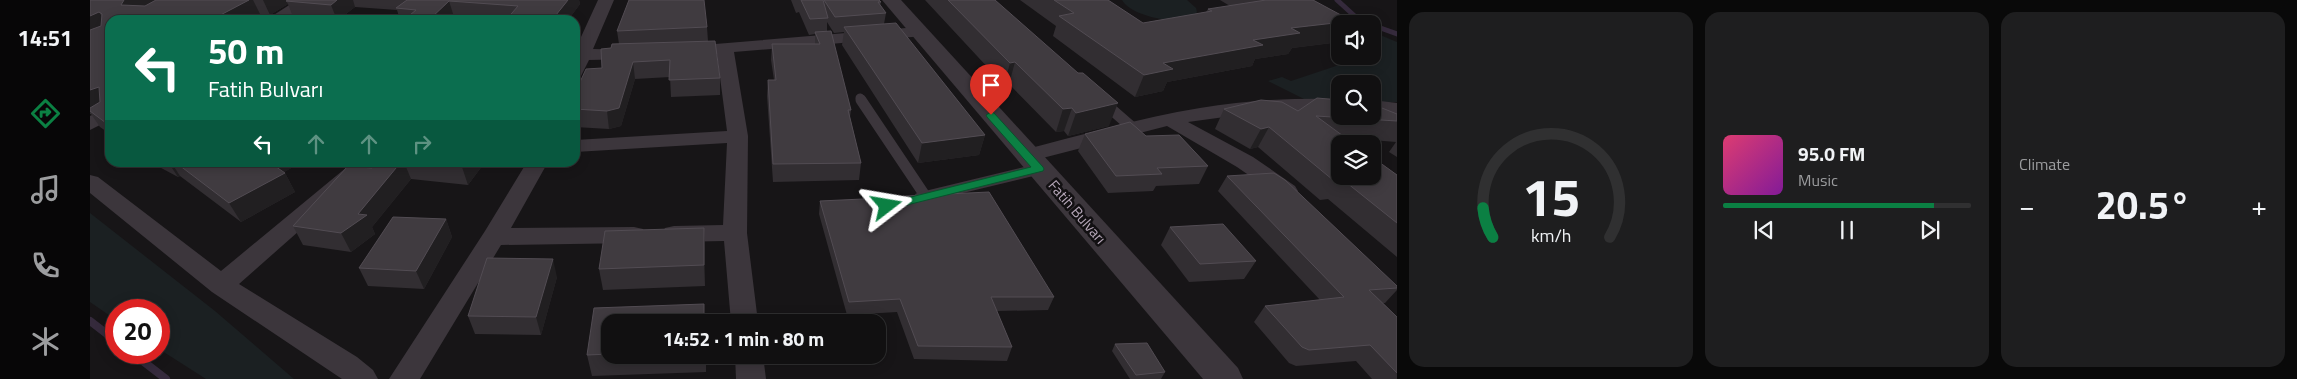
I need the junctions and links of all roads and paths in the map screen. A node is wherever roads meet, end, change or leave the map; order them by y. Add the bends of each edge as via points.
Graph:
1 (308, 0) edge
2 (606, 0) edge
3 (890, 0) edge
4 (282, 15) edge
5 (918, 32) junction
6 (725, 49) junction
7 (667, 52) edge
8 (648, 53) edge
9 (580, 55) edge
10 (580, 61) edge
11 (1097, 97) edge
12 (860, 98) dead end
13 (1331, 105) edge
14 (1381, 107) edge
15 (1397, 109) edge
16 (105, 115) edge
17 (1171, 120) junction
18 (90, 124) edge
19 (1134, 129) junction
20 (738, 136) junction
21 (580, 146) edge
22 (1033, 162) junction
23 (361, 167) edge
24 (535, 167) edge
25 (90, 182) edge
26 (926, 197) junction
27 (906, 202) edge
28 (1304, 204) edge
29 (735, 233) junction
30 (494, 237) junction
31 (220, 285) junction
32 (744, 314) edge
33 (750, 364) edge
34 (363, 379) edge
35 (404, 379) edge
36 (751, 379) edge
37 (1225, 379) edge

1 - 4 street
2 - 9 street
3 - 5 street, Fatih Bulvarı
5 - 6 street
5 - 22 street, Fatih Bulvarı
6 - 7 street
6 - 20 street
8 - 10 street
11 - 19 lane
12 - 26 lane
13 - 17 street via 1224,110
14 - 15 street
16 - 18 street
17 - 19 street
17 - 28 street via 1246,162
19 - 22 street
20 - 21 street
20 - 29 street
22 - 26 lane
22 - 37 street, Fatih Bulvarı
23 - 31 street
24 - 30 street
25 - 31 street
26 - 27 lane
29 - 30 street
29 - 32 street
30 - 35 street
31 - 34 street
33 - 36 street

